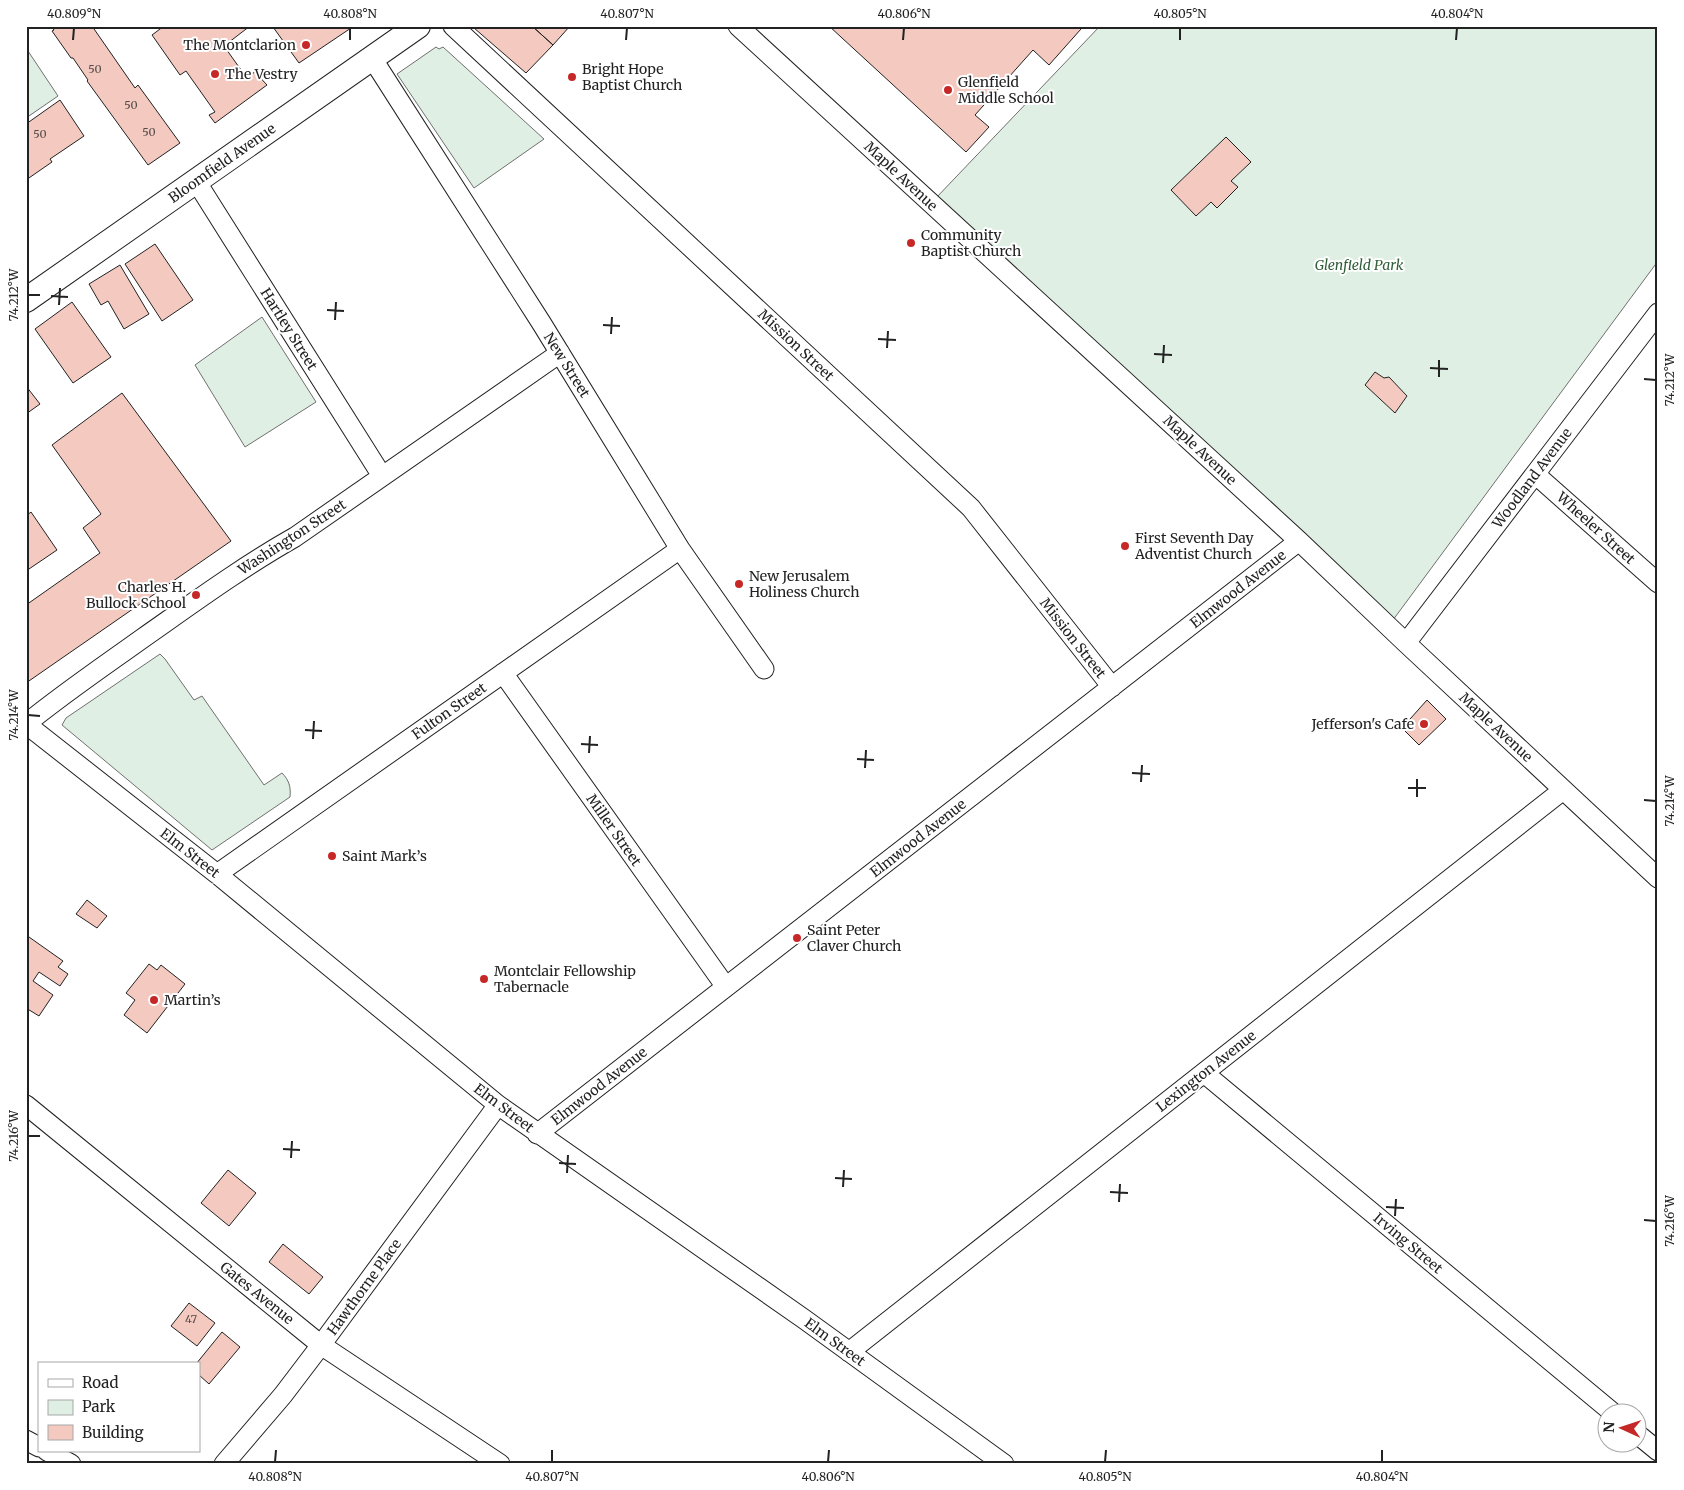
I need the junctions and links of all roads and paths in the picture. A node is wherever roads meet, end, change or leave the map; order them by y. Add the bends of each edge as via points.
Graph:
1 (418, 26) edge
2 (453, 26) edge
3 (738, 26) edge
4 (372, 58) junction
5 (196, 181) junction
6 (26, 300) edge
7 (1657, 314) edge
8 (560, 353) junction
9 (1535, 474) junction
10 (382, 476) junction
11 (1299, 541) junction
12 (680, 549) junction
13 (1658, 583) edge
14 (1406, 643) junction
15 (764, 669) dead end
16 (503, 673) junction
17 (1112, 687) junction
18 (26, 724) edge
19 (1563, 790) junction
20 (217, 874) junction
21 (1658, 878) edge
22 (726, 987) junction
23 (1204, 1073) junction
24 (26, 1105) edge
25 (498, 1105) junction
26 (537, 1134) junction
27 (321, 1345) junction
28 (849, 1352) junction
29 (1600, 1402) edge
30 (26, 1440) edge
31 (1646, 1441) edge
32 (38, 1446) edge
33 (1658, 1451) edge
34 (49, 1452) edge
35 (71, 1464) edge
36 (224, 1464) edge
37 (500, 1464) edge
38 (1004, 1464) edge

1 - 4 main road, Bloomfield Avenue
2 - 17 street, Mission Street via 971,508
3 - 11 street, Maple Avenue
4 - 5 main road, Bloomfield Avenue
4 - 8 street, New Street
5 - 6 main road, Bloomfield Avenue
5 - 10 street, Hartley Street
7 - 9 street, Woodland Avenue
8 - 10 street, Washington Street
8 - 12 street, New Street
9 - 13 street, Wheeler Street
9 - 14 street, Woodland Avenue
10 - 18 street, Washington Street via 295,537 261,556
11 - 14 street, Maple Avenue
11 - 17 street, Elmwood Avenue
12 - 15 street, New Street
12 - 16 street, Fulton Street
14 - 19 street, Maple Avenue
16 - 20 street, Fulton Street
16 - 22 street, Miller Street
17 - 22 street, Elmwood Avenue
18 - 20 street, Elm Street
19 - 21 street, Maple Avenue
19 - 23 street, Lexington Avenue
20 - 25 street, Elm Street
22 - 26 street, Elmwood Avenue
23 - 28 street, Lexington Avenue
23 - 29 street, Irving Street
24 - 27 street, Gates Avenue
25 - 26 street, Elm Street
25 - 27 street, Hawthorne Place
26 - 28 street, Elm Street
27 - 36 street, Hawthorne Place
27 - 37 street, Gates Avenue
28 - 38 street, Elm Street
30 - 32 street
31 - 33 street
34 - 35 street

